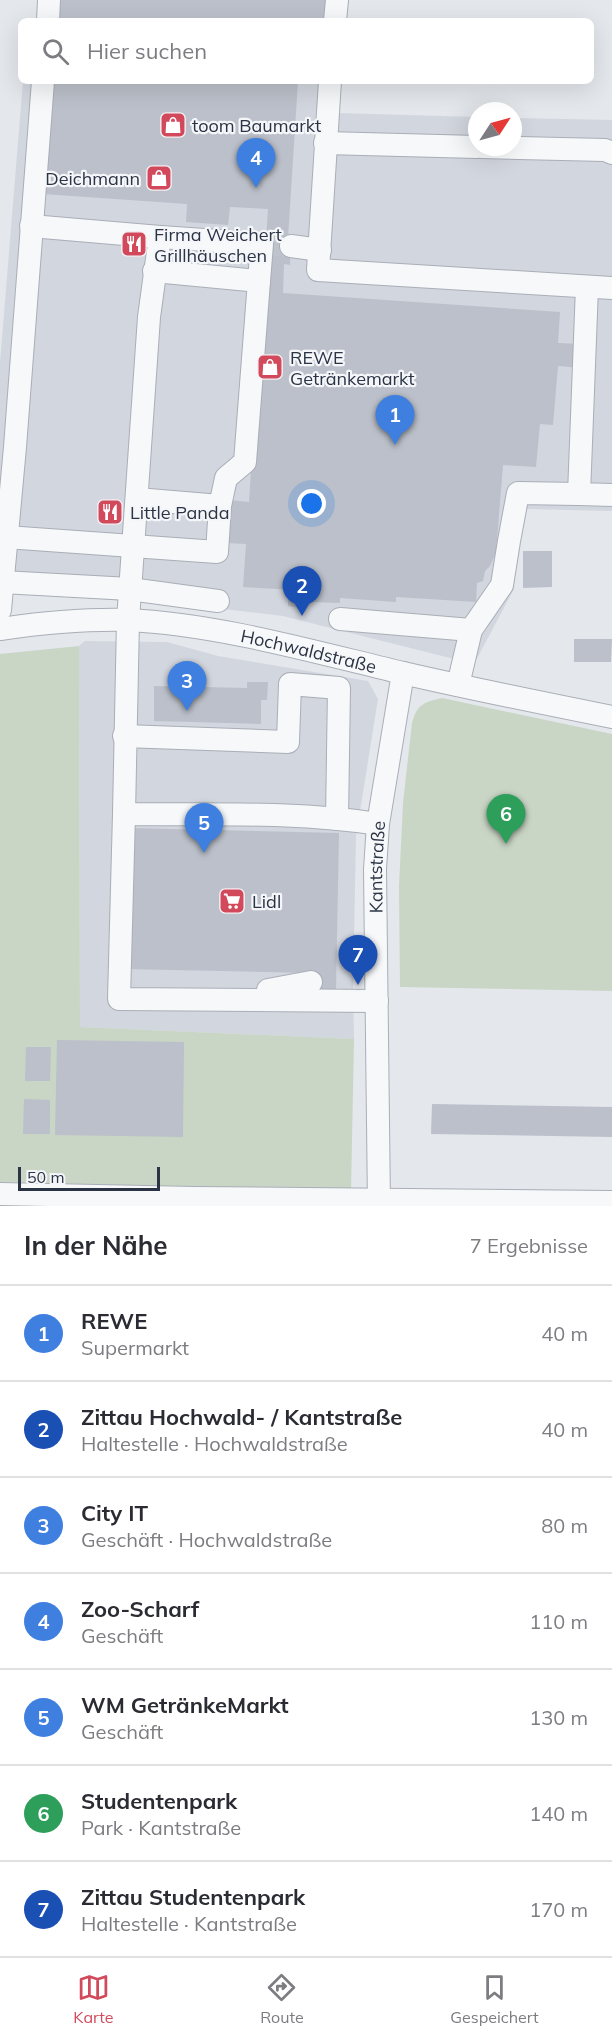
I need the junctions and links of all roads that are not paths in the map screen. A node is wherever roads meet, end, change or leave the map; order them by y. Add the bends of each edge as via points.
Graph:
1 (49, 0) edge
2 (337, 0) edge
3 (48, 18) edge
4 (335, 18) edge
5 (43, 84) edge
6 (330, 84) edge
7 (325, 143) junction
8 (468, 147) edge
9 (522, 148) edge
10 (612, 153) edge
11 (31, 226) junction
12 (160, 237) junction
13 (291, 246) tunnel mouth
14 (320, 249) junction
15 (154, 271) junction
16 (259, 281) junction
17 (587, 287) junction
18 (612, 288) edge
19 (579, 494) junction
20 (612, 495) edge
21 (137, 500) junction
22 (220, 506) junction
23 (6, 537) junction
24 (132, 547) junction
25 (2, 582) junction
26 (130, 589) junction
27 (218, 600) dead end
28 (0, 610) edge
29 (340, 619) dead end
30 (128, 620) junction
31 (0, 629) edge
32 (471, 630) junction
33 (403, 673) junction
34 (458, 685) junction
35 (612, 717) edge
36 (124, 736) junction
37 (124, 814) junction
38 (337, 819) junction
39 (378, 824) junction
40 (311, 982) dead end
41 (211, 1000) junction
42 (377, 1001) junction
43 (0, 1194) edge
44 (612, 1202) edge
45 (378, 1203) edge

1 - 3 street
2 - 4 street
5 - 11 street
6 - 7 street
7 - 8 street
7 - 14 street
9 - 10 street
11 - 12 street
11 - 23 street
12 - 15 street
12 - 16 street via 262,244
13 - 14 street
14 - 17 street via 318,270
15 - 16 street
15 - 21 street
16 - 22 street via 245,462 226,478
17 - 18 street
17 - 19 street
19 - 20 street
19 - 32 street via 518,494 502,585
21 - 22 street
21 - 24 street
22 - 24 street via 217,552
23 - 24 street
23 - 25 street
24 - 26 street
25 - 26 street
25 - 28 street
26 - 27 street
26 - 30 street
29 - 32 street
30 - 31 street, Hochwaldstraße
30 - 33 street, Hochwaldstraße via 215,631
30 - 36 street
32 - 34 street
33 - 34 street, Hochwaldstraße
33 - 39 street, Kantstraße
34 - 35 street, Hochwaldstraße
36 - 37 street
36 - 38 street via 288,742 290,684 339,688
37 - 38 street
37 - 41 street via 119,999
38 - 39 street
39 - 42 street, Kantstraße
40 - 41 street
41 - 42 street
42 - 45 street, Kantstraße
43 - 45 street
44 - 45 street

